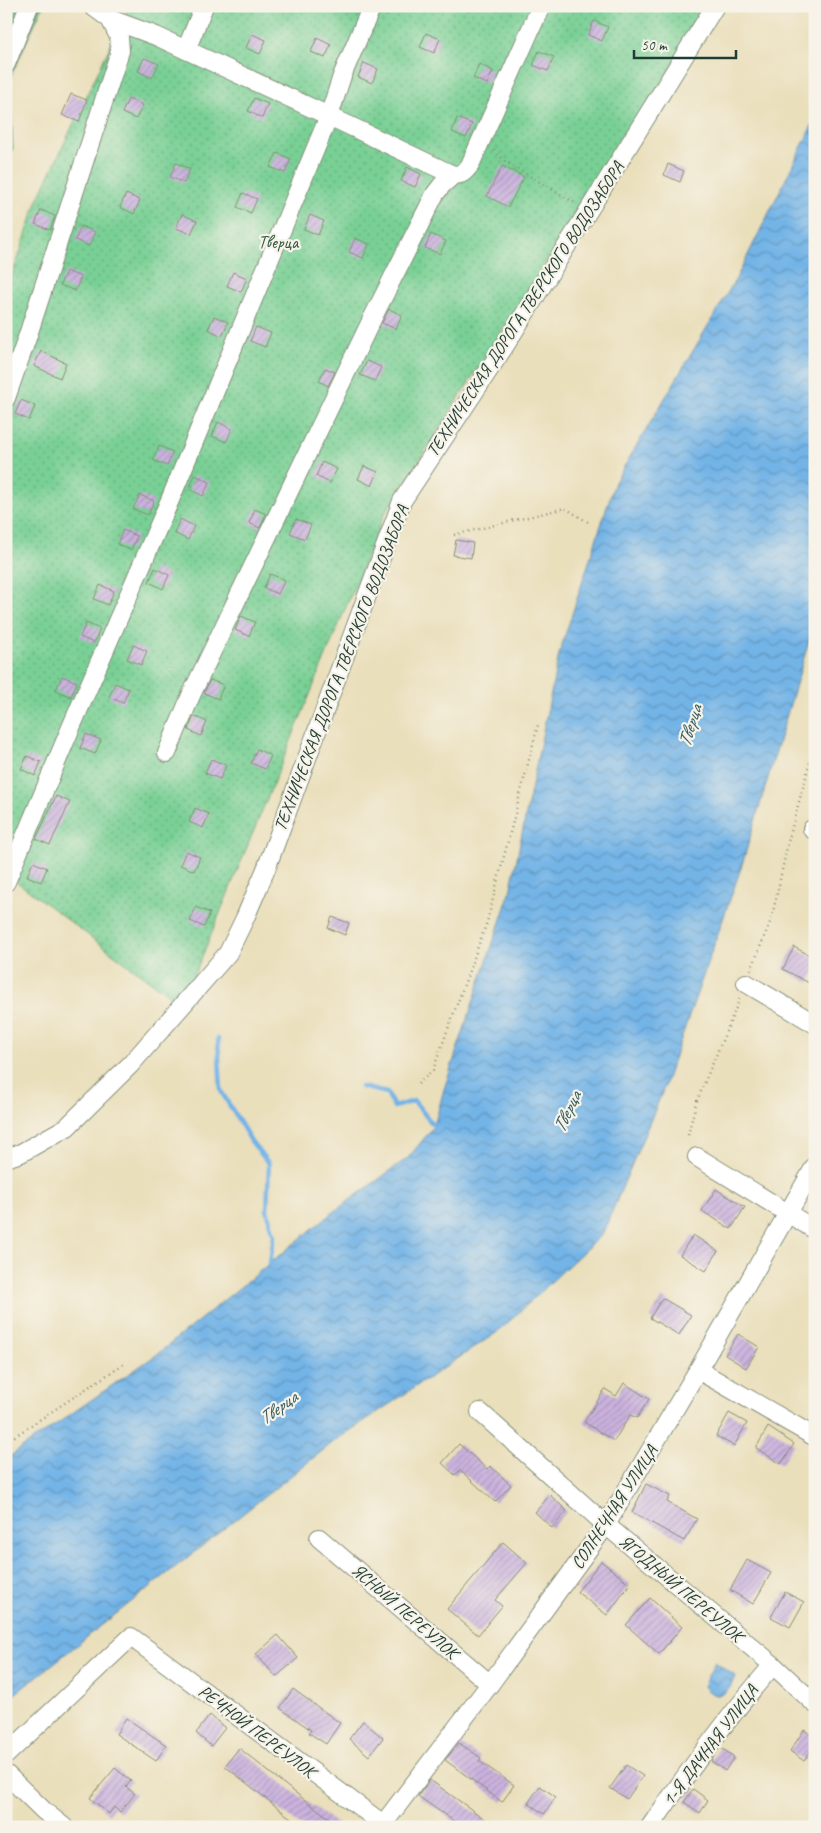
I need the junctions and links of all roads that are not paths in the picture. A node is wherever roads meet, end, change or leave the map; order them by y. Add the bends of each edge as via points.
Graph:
1 (29, 6) edge
2 (92, 6) edge
3 (204, 6) edge
4 (372, 6) edge
5 (541, 6) edge
6 (715, 6) edge
7 (110, 19) junction
8 (186, 50) junction
9 (6, 64) edge
10 (329, 116) junction
11 (453, 175) junction
12 (6, 398) edge
13 (167, 753) dead end
14 (6, 882) edge
15 (746, 983) road end
16 (815, 1024) edge
17 (697, 1157) dead end
18 (6, 1158) edge
19 (815, 1166) edge
20 (787, 1213) junction
21 (815, 1230) edge
22 (698, 1370) junction
23 (480, 1412) dead end
24 (815, 1437) edge
25 (606, 1525) junction
26 (319, 1538) dead end
27 (773, 1665) junction
28 (490, 1684) junction
29 (815, 1704) edge
30 (6, 1755) edge
31 (6, 1774) edge
32 (382, 1826) edge
33 (64, 1827) edge
34 (650, 1827) edge

1 - 9 street
2 - 7 street
3 - 8 street
4 - 10 street
5 - 11 street via 470,165 465,172
6 - 18 street, ТЕХНИЧЕСКАЯ ДОРОГА ТВЕРСКОГО ВОДОЗАБОРА via 506,344 402,501 266,869 228,953 131,1064 67,1127
7 - 8 street
7 - 12 street via 119,37 120,52
8 - 10 street
10 - 11 street
10 - 14 street
11 - 13 street via 435,194 372,320 192,693
15 - 16 street
17 - 20 street
19 - 20 street, СОЛНЕЧНАЯ УЛИЦА
20 - 21 street
20 - 22 street, СОЛНЕЧНАЯ УЛИЦА
22 - 24 street
22 - 25 street, СОЛНЕЧНАЯ УЛИЦА
23 - 25 street, ЯГОДНЫЙ ПЕРЕУЛОК
25 - 27 street, ЯГОДНЫЙ ПЕРЕУЛОК
25 - 28 street, СОЛНЕЧНАЯ УЛИЦА
26 - 28 street, ЯСНЫЙ ПЕРЕУЛОК
27 - 29 street, ЯГОДНЫЙ ПЕРЕУЛОК
27 - 34 street, 1-Я ДАЧНАЯ УЛИЦА via 695,1761
28 - 32 street, СОЛНЕЧНАЯ УЛИЦА
30 - 32 street, РЕЧНОЙ ПЕРЕУЛОК via 130,1637
31 - 33 street

